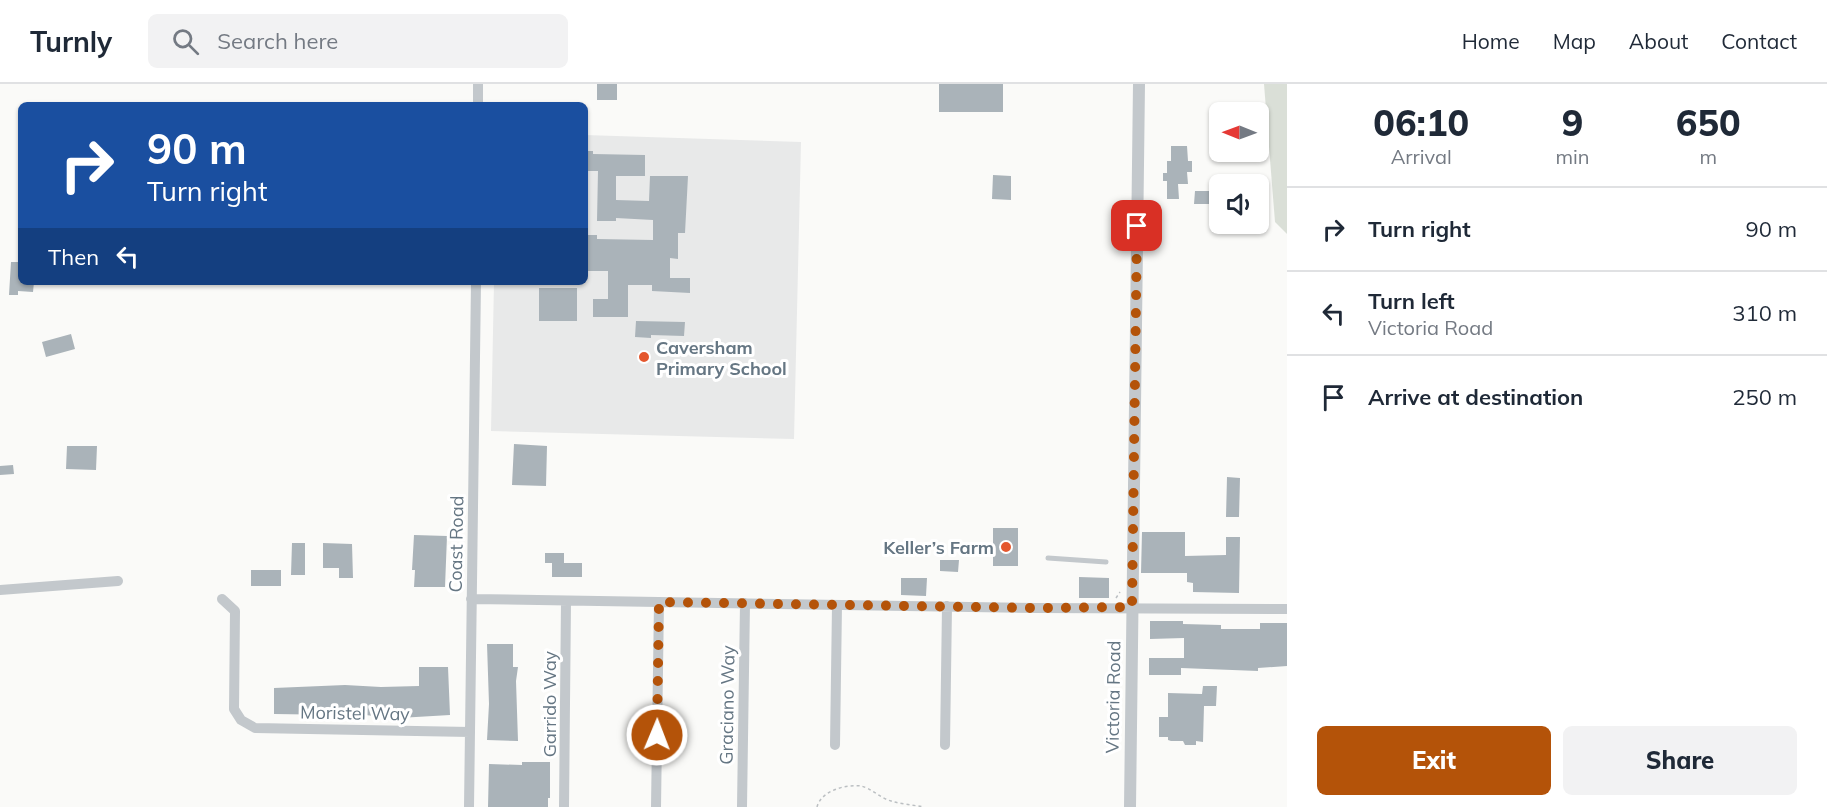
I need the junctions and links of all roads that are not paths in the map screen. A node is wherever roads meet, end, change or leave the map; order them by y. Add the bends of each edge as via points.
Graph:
1 (478, 84) edge
2 (1139, 84) edge
3 (478, 102) edge
4 (476, 285) edge
5 (1048, 558) dead end
6 (1106, 562) dead end
7 (118, 581) dead end
8 (0, 590) edge
9 (222, 599) dead end
10 (471, 599) junction
11 (566, 601) junction
12 (659, 602) junction
13 (745, 603) junction
14 (837, 605) junction
15 (947, 606) junction
16 (1132, 607) junction
17 (1287, 609) edge
18 (470, 732) junction
19 (835, 745) dead end
20 (945, 746) dead end
21 (469, 807) edge
22 (564, 807) edge
23 (656, 807) edge
24 (742, 807) edge
25 (1130, 807) edge

1 - 3 street
2 - 16 street, Victoria Road
4 - 10 street, Coast Road
5 - 6 lane
7 - 8 street
9 - 18 street, Moristel Way via 235,611 234,709 255,728
10 - 11 street
10 - 18 street, Coast Road
11 - 12 street
11 - 22 street, Garrido Way
12 - 13 street
12 - 23 street
13 - 14 street
13 - 24 street, Graciano Way
14 - 15 street
14 - 19 street
15 - 16 street
15 - 20 street
16 - 17 street
16 - 25 street, Victoria Road
18 - 21 street, Coast Road

